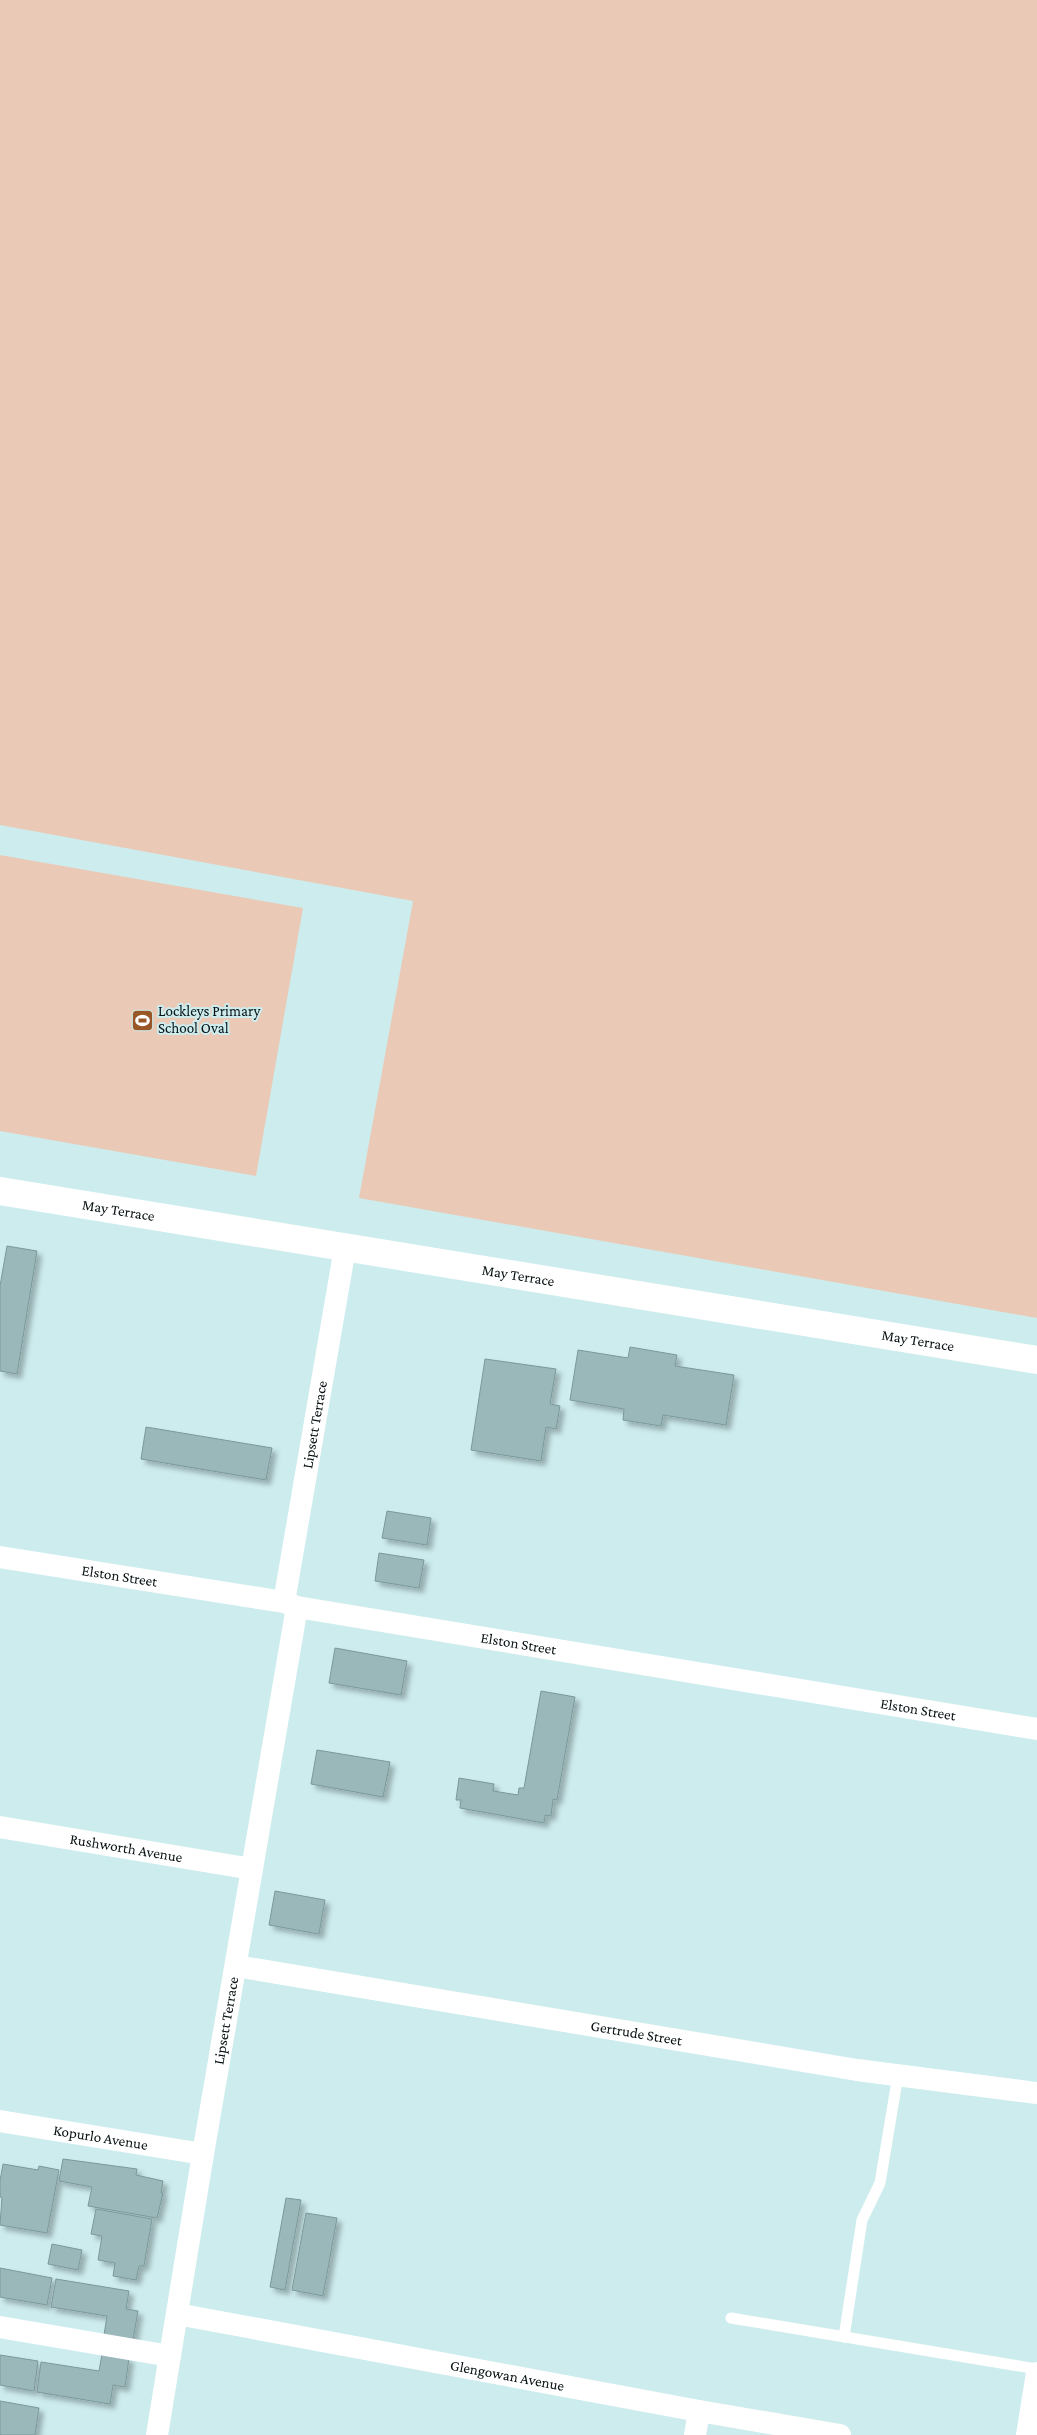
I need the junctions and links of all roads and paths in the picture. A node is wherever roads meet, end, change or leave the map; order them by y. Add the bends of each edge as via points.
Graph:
1 (0, 1191) edge
2 (345, 1248) junction
3 (1037, 1360) edge
4 (0, 1557) edge
5 (291, 1604) junction
6 (1037, 1729) edge
7 (0, 1827) edge
8 (252, 1869) junction
9 (236, 1966) junction
10 (898, 2075) junction
11 (1037, 2093) edge
12 (0, 2122) edge
13 (203, 2154) junction
14 (177, 2314) junction
15 (731, 2318) dead end
16 (0, 2327) edge
17 (844, 2337) junction
18 (170, 2356) junction
19 (1037, 2369) edge
20 (1037, 2373) edge
21 (699, 2411) junction
22 (157, 2435) edge
23 (695, 2435) edge
24 (840, 2435) edge
25 (1027, 2435) edge

1 - 2 street, May Terrace
2 - 3 street, May Terrace
2 - 5 street, Lipsett Terrace
4 - 5 street, Elston Street
5 - 6 street, Elston Street
5 - 8 street, Lipsett Terrace
7 - 8 street, Rushworth Avenue
8 - 9 street, Lipsett Terrace
9 - 10 street, Gertrude Street
9 - 13 street, Lipsett Terrace
10 - 11 street, Gertrude Street
10 - 17 lane via 880,2183 862,2220
12 - 13 street, Kopurlo Avenue
13 - 14 street, Lipsett Terrace
14 - 18 street, Lipsett Terrace
14 - 21 street, Glengowan Avenue
15 - 17 lane
16 - 18 street
17 - 19 lane
18 - 22 street, Lipsett Terrace
20 - 25 street
21 - 23 street
21 - 24 street, Glengowan Avenue

